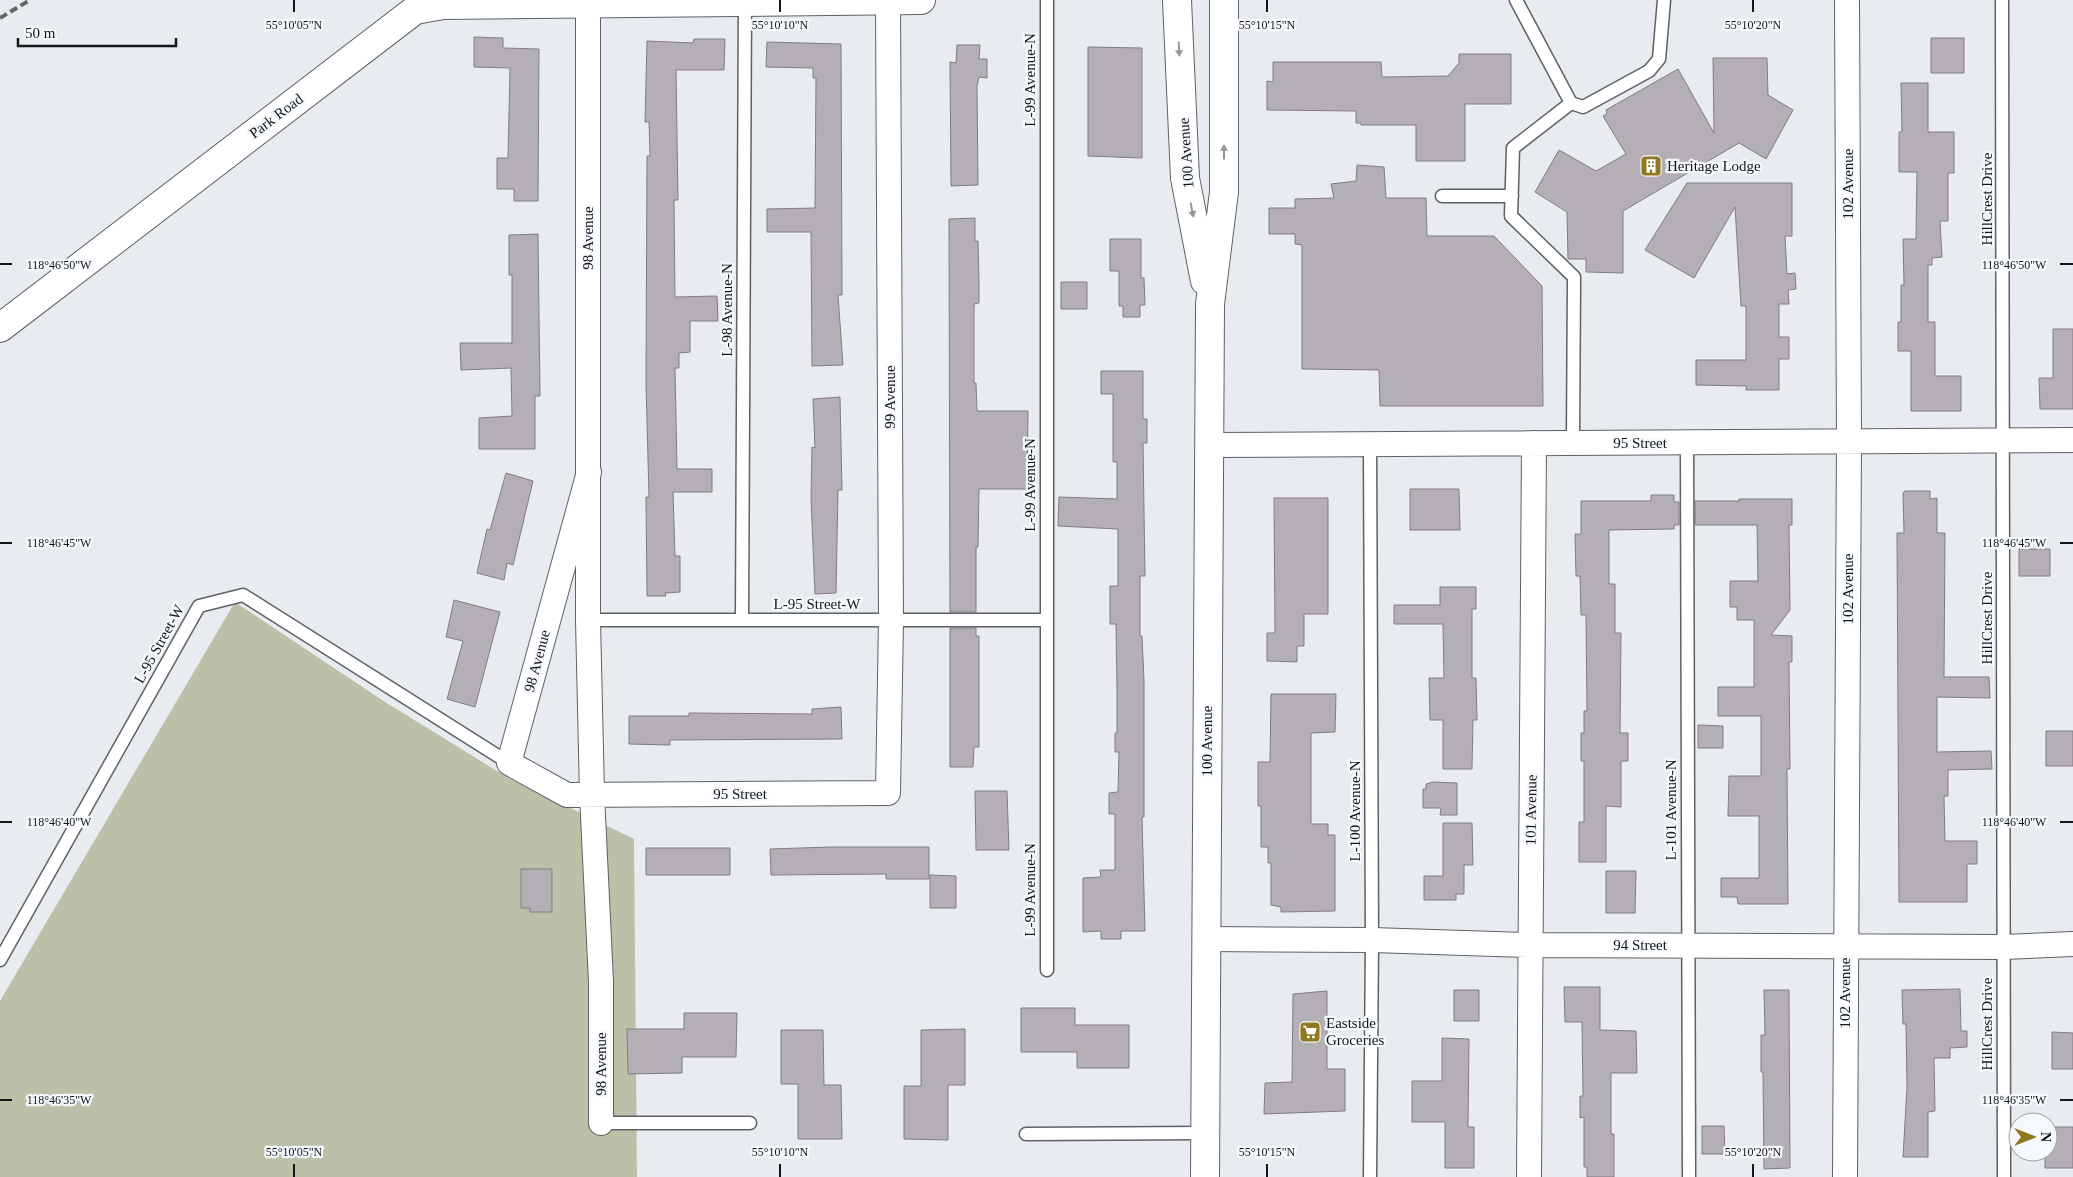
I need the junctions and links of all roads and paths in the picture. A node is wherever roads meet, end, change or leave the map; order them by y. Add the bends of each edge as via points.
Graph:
1 (745, 0) edge
2 (888, 0) edge
3 (921, 0) edge
4 (1047, 0) edge
5 (1177, 0) edge
6 (1224, 0) edge
7 (1516, 0) edge
8 (1664, 0) edge
9 (1847, 0) edge
10 (2002, 0) edge
11 (588, 3) junction
12 (1571, 103) junction
13 (1442, 196) dead end
14 (1512, 196) junction
15 (1210, 304) junction
16 (0, 328) edge
17 (2004, 440) junction
18 (2073, 440) edge
19 (1849, 441) junction
20 (1573, 442) junction
21 (1534, 443) junction
22 (1687, 443) junction
23 (1370, 444) junction
24 (1208, 445) junction
25 (589, 472) junction
26 (588, 620) junction
27 (742, 620) junction
28 (891, 620) junction
29 (1047, 620) junction
30 (509, 763) junction
31 (888, 793) joint
32 (592, 795) junction
33 (1207, 939) junction
34 (1372, 940) junction
35 (2073, 944) edge
36 (1530, 945) junction
37 (1687, 945) junction
38 (1846, 946) junction
39 (2003, 947) junction
40 (0, 960) edge
41 (1047, 970) dead end
42 (601, 1123) joint
43 (750, 1123) dead end
44 (1205, 1133) junction
45 (1026, 1134) dead end
46 (1205, 1177) edge
47 (1370, 1177) edge
48 (1529, 1177) edge
49 (1689, 1177) edge
50 (1845, 1177) edge
51 (2004, 1177) edge

1 - 2 main road, Park Road
1 - 11 main road, Park Road
1 - 27 lane, L-98 Avenue-N
2 - 3 main road, Park Road
2 - 28 street, 99 Avenue
4 - 29 lane, L-99 Avenue-N
5 -> 15 main road, 100 Avenue via 1185,178
15 -> 6 main road, 100 Avenue via 1224,192
7 - 12 lane
8 - 12 lane via 1660,59 1649,71 1583,107
9 - 19 street, 102 Avenue
10 - 17 lane, HillCrest Drive
11 - 16 main road, Park Road via 443,5 415,10
11 - 25 street, 98 Avenue
12 - 14 lane via 1513,148
13 - 14 lane
14 - 20 lane via 1511,216 1574,277
15 - 24 main road, 100 Avenue
17 - 18 street, 95 Street
17 - 19 street, 95 Street
17 - 39 lane, HillCrest Drive
19 - 22 street, 95 Street
19 - 38 street, 102 Avenue
20 - 21 street, 95 Street
20 - 22 street, 95 Street
21 - 23 street, 95 Street
21 - 36 street, 101 Avenue
22 - 37 lane, L-101 Avenue-N
23 - 24 street, 95 Street
23 - 34 lane, L-100 Avenue-N
24 - 33 main road, 100 Avenue
25 - 26 street, 98 Avenue
25 - 30 street, 98 Avenue
26 - 27 lane, L-95 Street-W
26 - 32 street, 98 Avenue
27 - 28 lane, L-95 Street-W
28 - 29 lane, L-95 Street-W
28 - 31 street, 99 Avenue
29 - 41 lane, L-99 Avenue-N
30 - 32 street via 567,795
30 - 40 lane, L-95 Street-W via 243,595 199,606
31 - 32 street, 95 Street
32 - 42 street, 98 Avenue via 601,982
33 - 34 street, 94 Street
33 - 44 main road, 100 Avenue
34 - 36 street, 94 Street
34 - 47 lane, L-100 Avenue-N
35 - 39 street, 94 Street
36 - 37 street, 94 Street
36 - 48 street, 101 Avenue
37 - 38 street, 94 Street
37 - 49 lane, L-101 Avenue-N
38 - 39 street, 94 Street
38 - 50 street, 102 Avenue
39 - 51 lane, HillCrest Drive
42 - 43 lane
44 - 45 lane
44 - 46 main road, 100 Avenue

